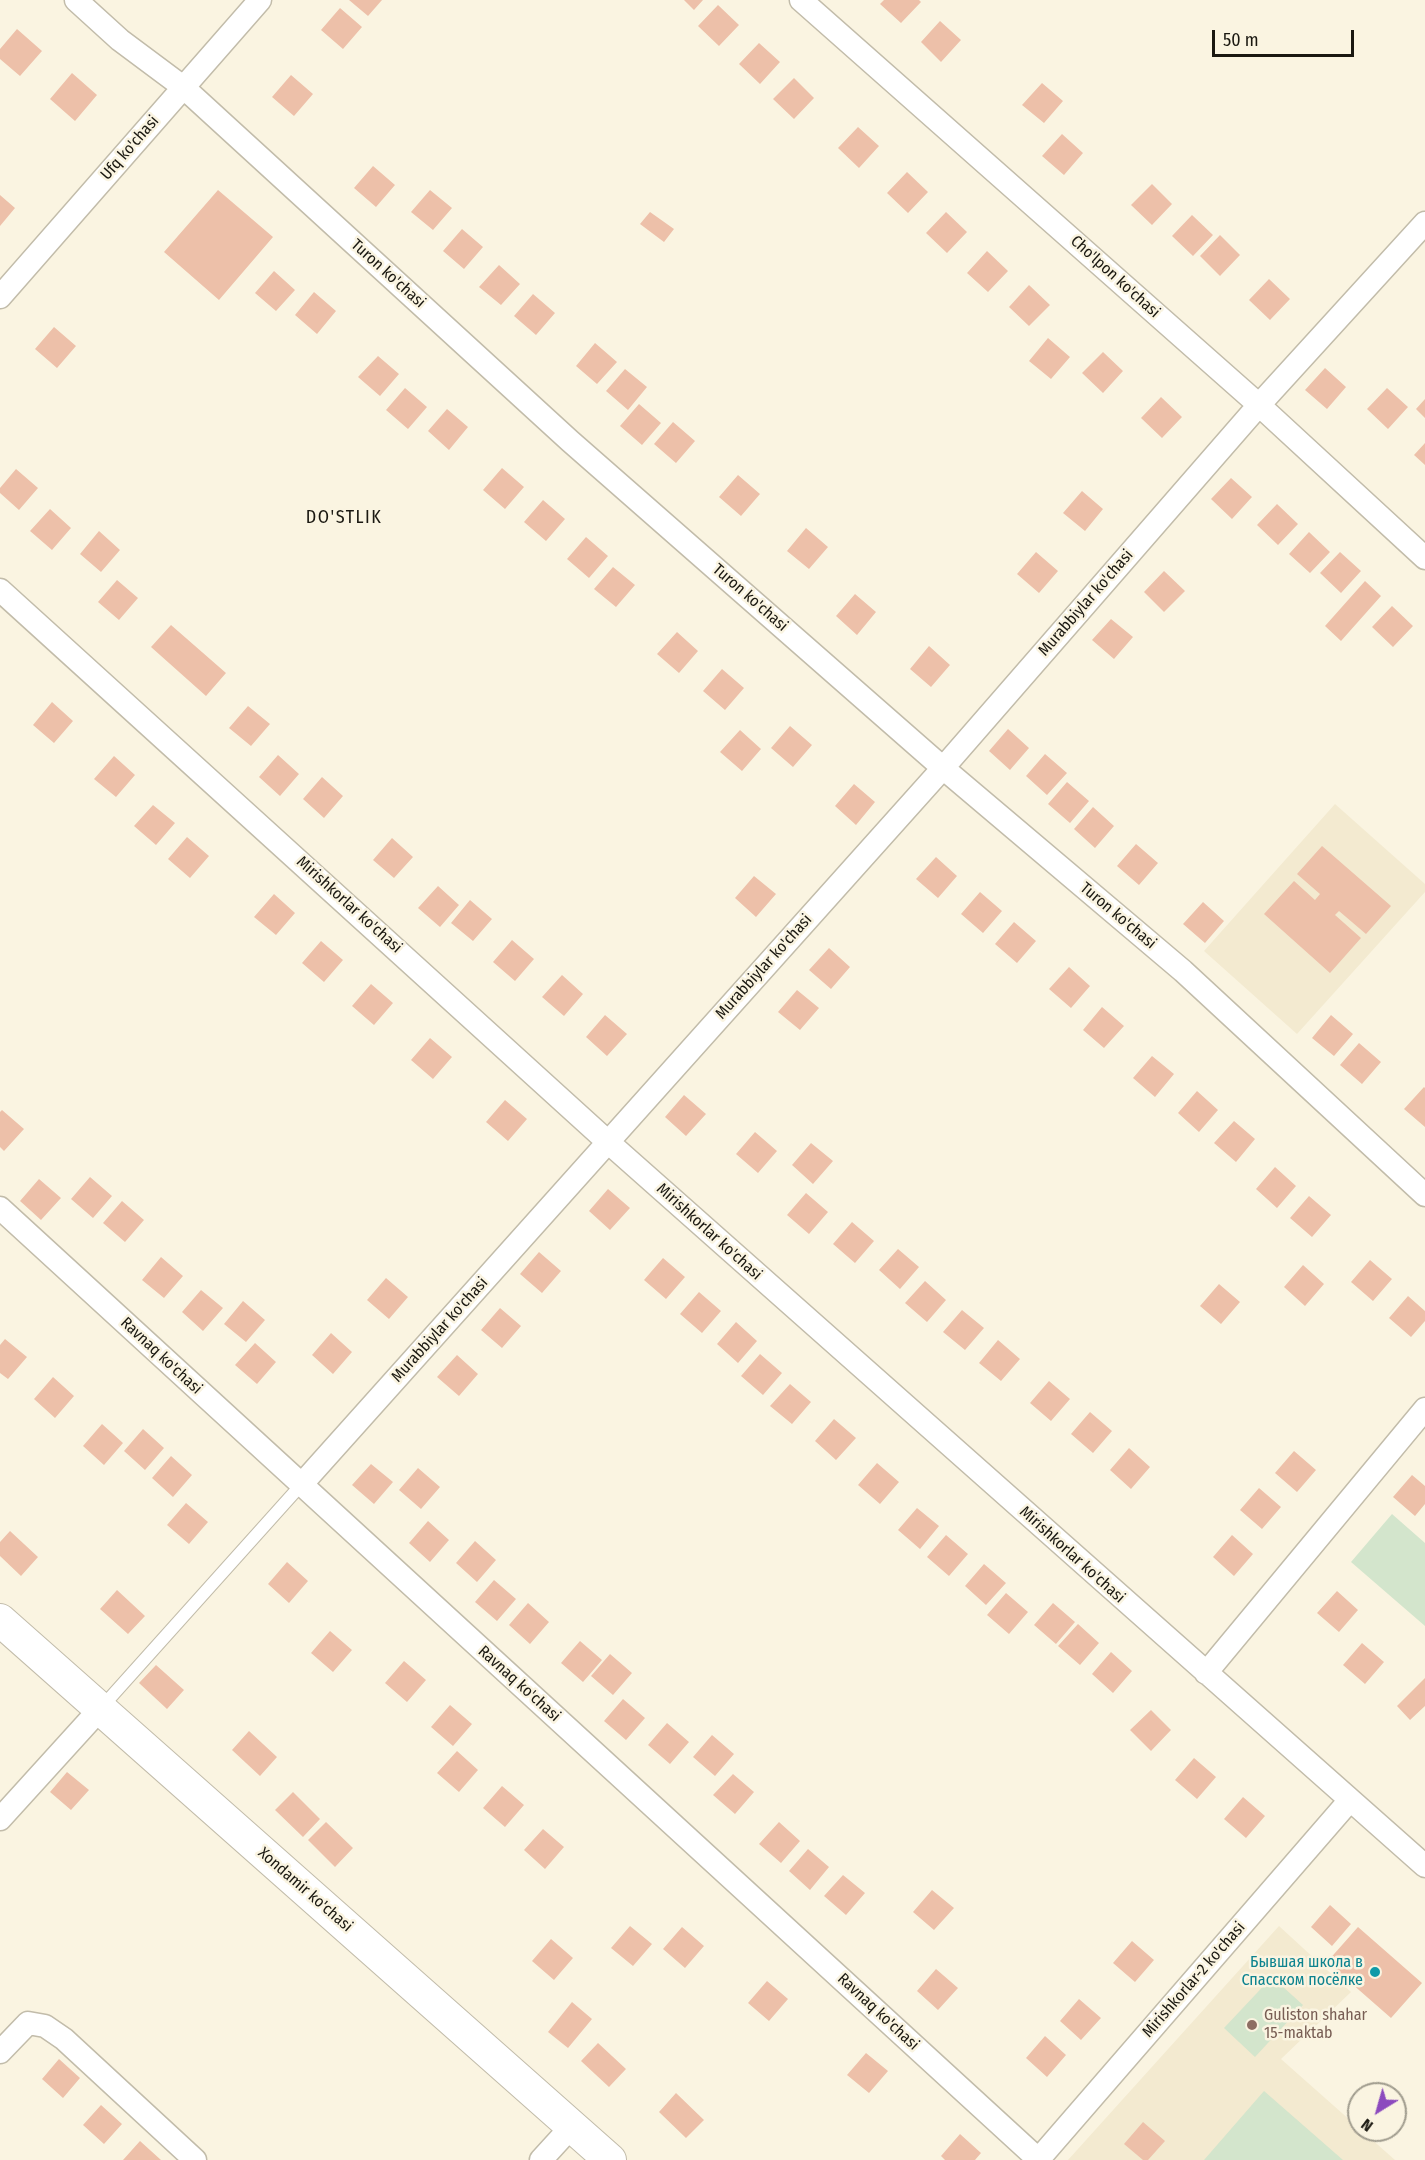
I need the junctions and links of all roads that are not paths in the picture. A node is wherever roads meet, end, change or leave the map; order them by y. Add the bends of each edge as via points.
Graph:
1 (76, 0) edge
2 (260, 0) edge
3 (801, 0) edge
4 (183, 87) junction
5 (1425, 223) edge
6 (0, 297) edge
7 (1259, 405) junction
8 (1425, 558) edge
9 (0, 590) edge
10 (943, 768) junction
11 (608, 1142) junction
12 (1425, 1195) edge
13 (0, 1208) edge
14 (1425, 1409) edge
15 (301, 1485) junction
16 (0, 1620) edge
17 (1206, 1673) junction
18 (100, 1709) junction
19 (1350, 1800) junction
20 (0, 1819) edge
21 (1425, 1866) edge
22 (0, 2052) edge
23 (572, 2126) junction
24 (195, 2160) edge
25 (541, 2160) edge
26 (610, 2160) edge
27 (1039, 2160) edge

1 - 4 street, Turon ko'chasi via 120,40
2 - 4 street, Ufq ko'chasi
3 - 7 street, Cho'lpon ko'chasi
4 - 6 street, Ufq ko'chasi
4 - 10 street, Turon ko'chasi via 570,441
5 - 7 street, Murabbiylar ko'chasi
7 - 8 street, Cho'lpon ko'chasi
7 - 10 street, Murabbiylar ko'chasi
9 - 11 street, Mirishkorlar ko'chasi
10 - 11 street, Murabbiylar ko'chasi
10 - 12 street, Turon ko'chasi via 1183,971
11 - 15 street, Murabbiylar ko'chasi
11 - 17 street, Mirishkorlar ko'chasi
13 - 15 street, Ravnaq ko'chasi
14 - 17 street
15 - 18 lane, Murabbiylar ko'chasi
15 - 27 street, Ravnaq ko'chasi
16 - 18 main road, Xondamir ko'chasi
17 - 19 street, Mirishkorlar ko'chasi
18 - 20 street
18 - 23 main road, Xondamir ko'chasi
19 - 21 street, Mirishkorlar ko'chasi
19 - 27 street, Mirishkorlar-2 ko'chasi
22 - 24 street via 28,2023 45,2026
23 - 25 street
23 - 26 main road, Xondamir ko'chasi

